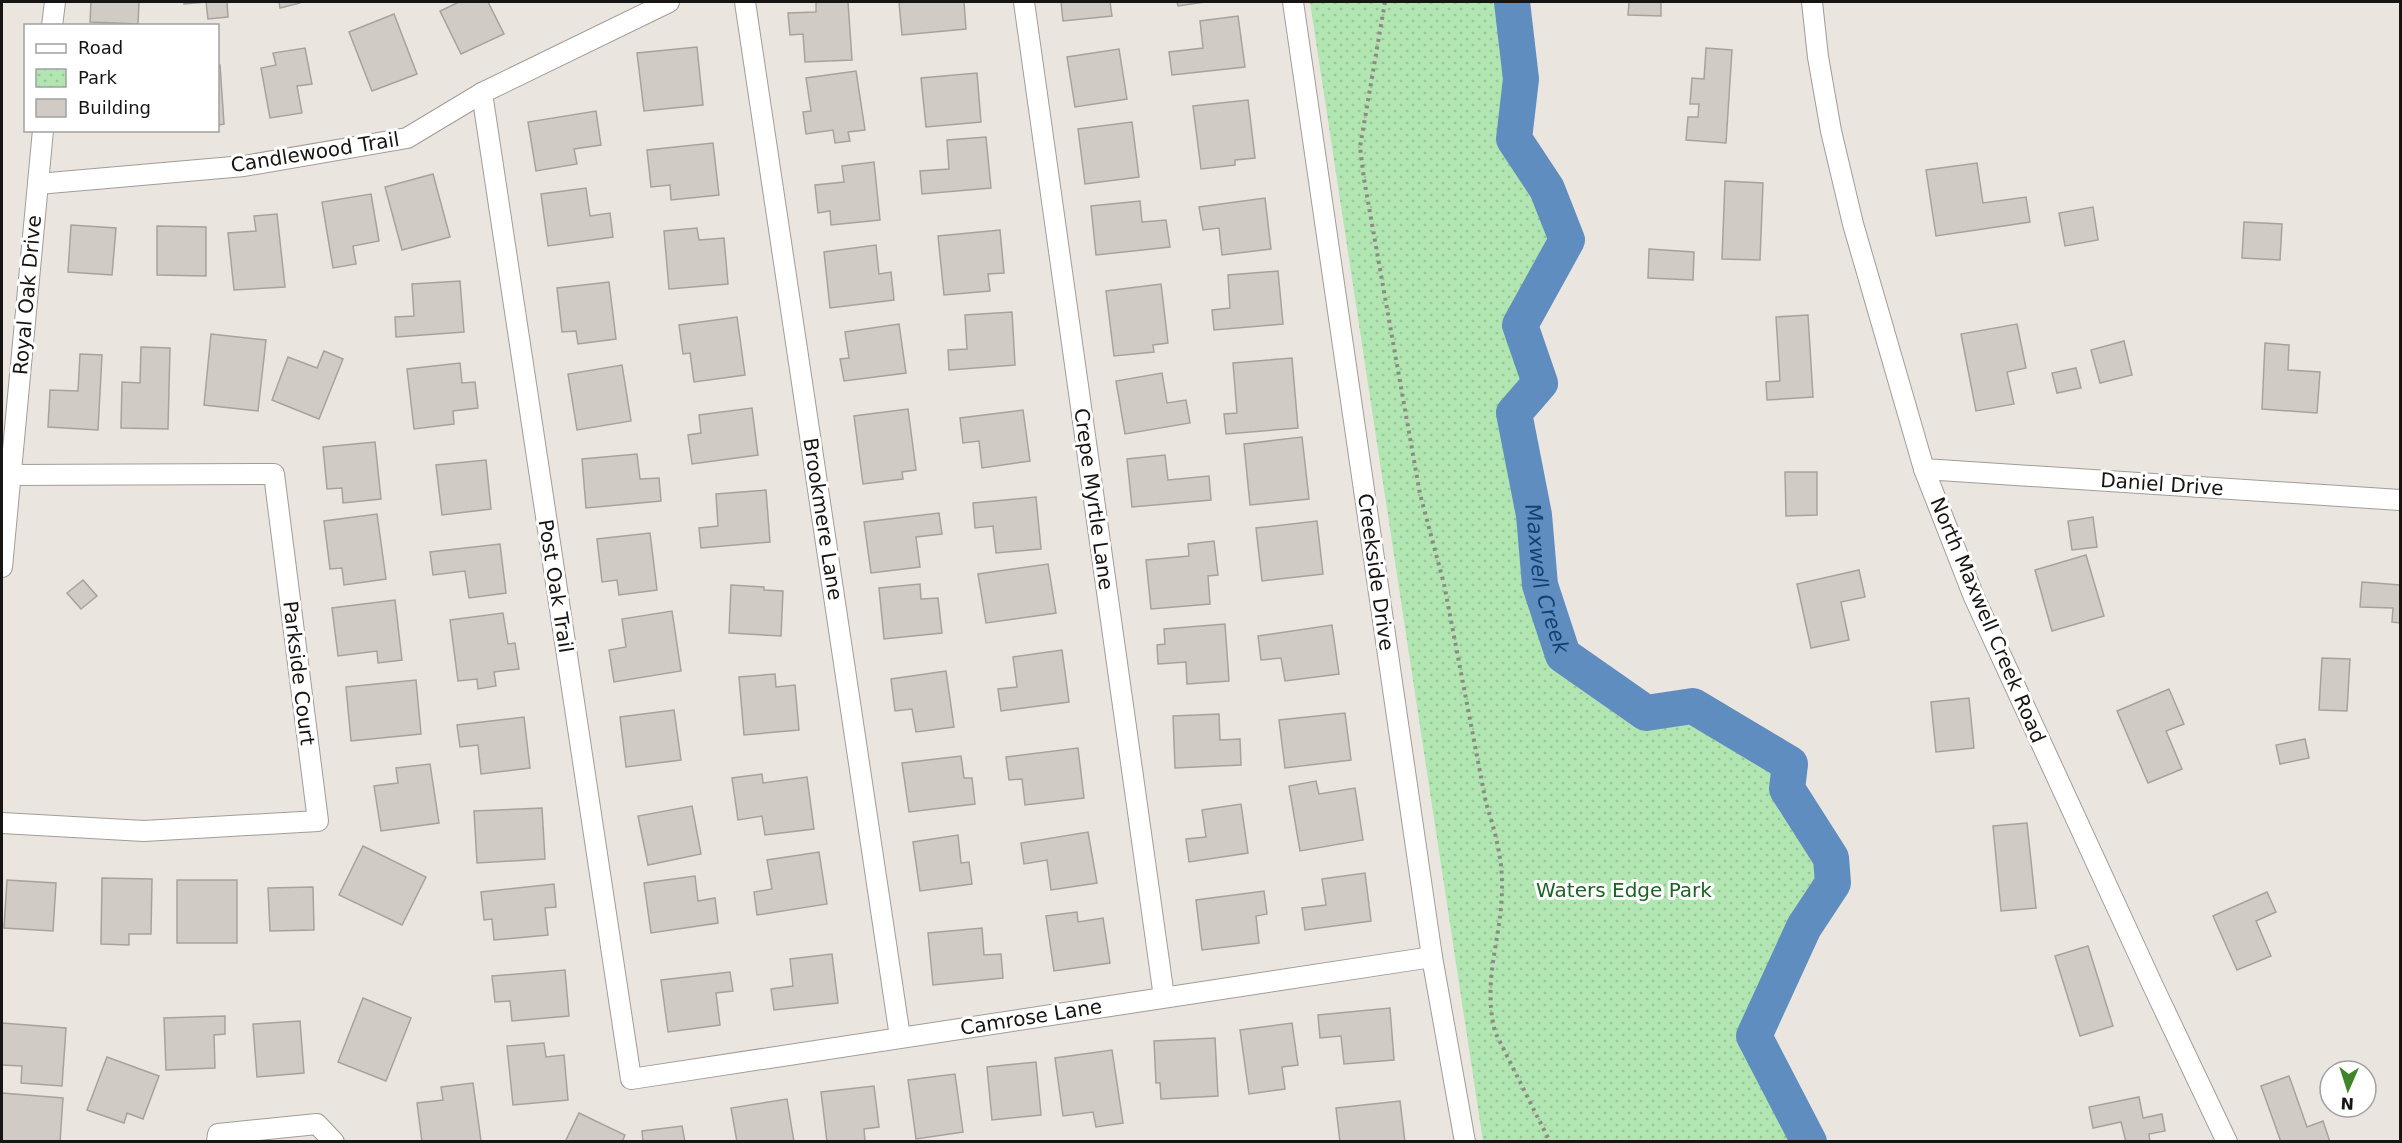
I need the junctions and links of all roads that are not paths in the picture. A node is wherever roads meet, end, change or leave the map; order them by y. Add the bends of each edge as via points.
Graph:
1 (55, 2) edge
2 (669, 2) edge
3 (745, 2) edge
4 (1024, 2) edge
5 (1293, 2) edge
6 (1812, 2) edge
7 (52, 24) edge
8 (482, 93) junction
9 (43, 132) edge
10 (38, 183) junction
11 (1924, 469) junction
12 (10, 475) junction
13 (2400, 500) edge
14 (2, 567) edge
15 (2, 823) edge
16 (1432, 957) junction
17 (1164, 997) junction
18 (900, 1037) junction
19 (631, 1079) joint
20 (217, 1142) edge
21 (334, 1142) edge
22 (1465, 1142) edge
23 (2228, 1142) edge

1 - 7 street
2 - 8 street, Candlewood Trail
3 - 18 street, Brookmere Lane
4 - 17 street, Crepe Myrtle Lane
5 - 16 street, Creekside Drive
6 - 11 street, North Maxwell Creek Road via 1829,120 1850,214
8 - 10 street, Candlewood Trail via 406,138 244,165
8 - 19 street, Post Oak Trail
9 - 10 street, Royal Oak Drive
10 - 12 street, Royal Oak Drive
11 - 13 street, Daniel Drive
11 - 23 street, North Maxwell Creek Road via 1974,597
12 - 14 street, Royal Oak Drive
12 - 15 street, Parkside Court via 274,474 318,821 144,831
16 - 17 street, Camrose Lane
16 - 22 street, Creekside Drive
17 - 18 street, Camrose Lane
18 - 19 street, Camrose Lane
20 - 21 street via 218,1134 316,1124

